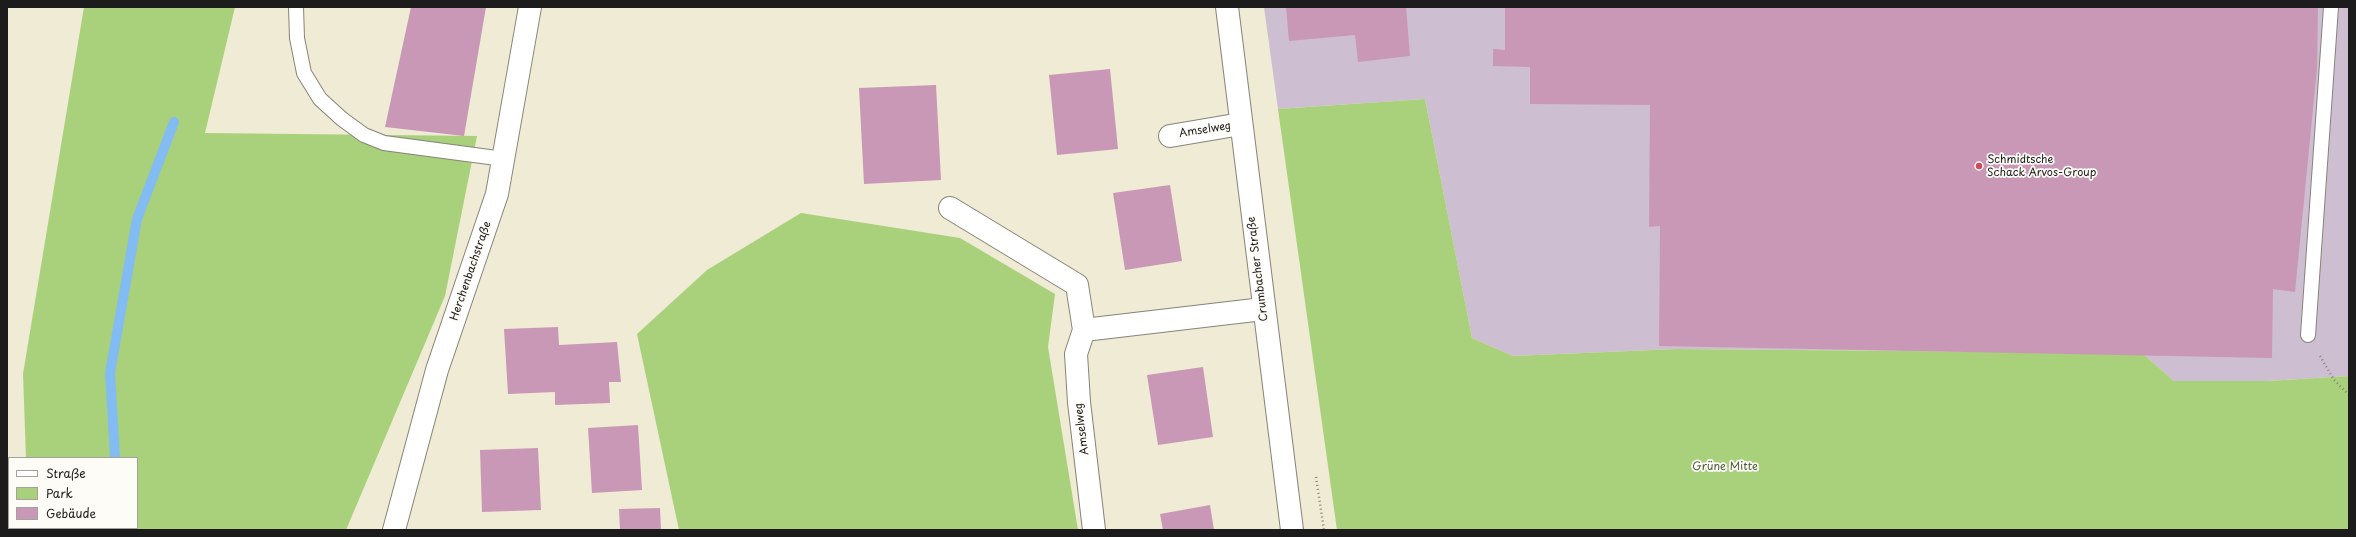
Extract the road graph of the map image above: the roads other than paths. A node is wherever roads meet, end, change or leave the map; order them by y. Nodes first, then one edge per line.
1 (296, 7) edge
2 (530, 7) edge
3 (1227, 7) edge
4 (2331, 7) edge
5 (1241, 124) junction
6 (1170, 136) dead end
7 (504, 159) junction
8 (950, 208) dead end
9 (1263, 309) junction
10 (1084, 330) junction
11 (2308, 335) road end
12 (394, 530) edge
13 (1094, 530) edge
14 (1292, 530) edge

1 - 7 lane
2 - 7 street, Herchenbachstraße
3 - 5 street, Crumbacher Straße
4 - 11 lane
5 - 6 street, Amselweg
5 - 9 street, Crumbacher Straße
7 - 12 street, Herchenbachstraße
8 - 10 street, Amselweg
9 - 10 street
9 - 14 street, Crumbacher Straße
10 - 13 street, Amselweg

